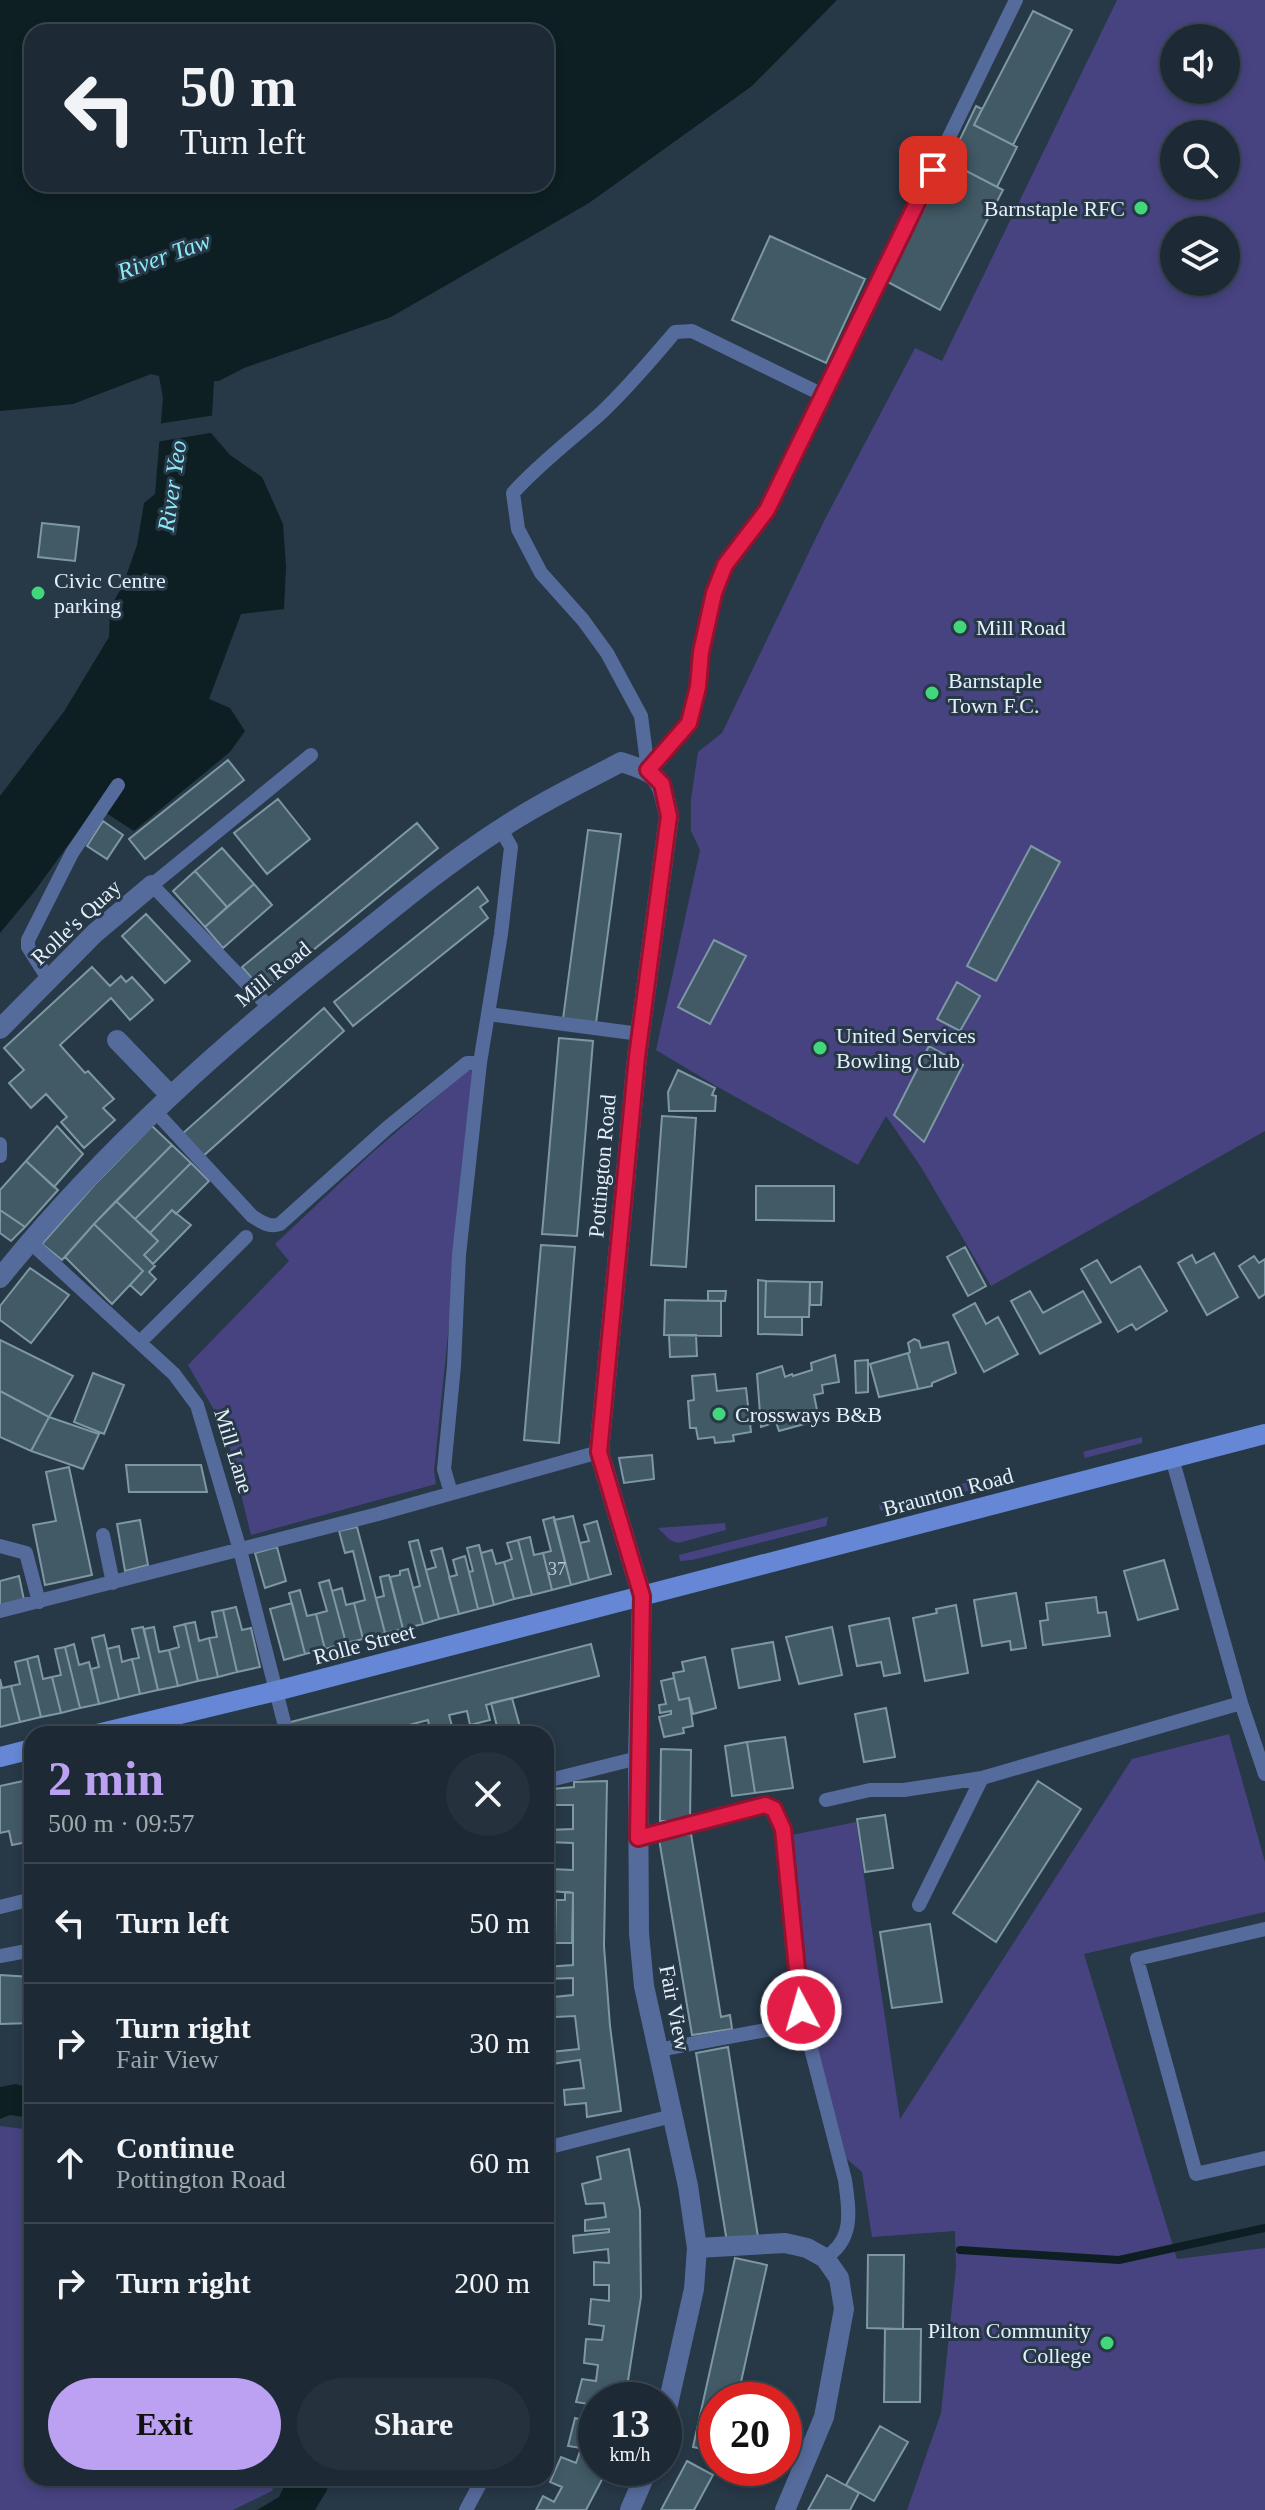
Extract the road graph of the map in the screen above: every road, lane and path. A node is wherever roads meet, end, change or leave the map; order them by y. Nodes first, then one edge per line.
1 (1016, 0) edge
2 (823, 395) junction
3 (311, 755) dead end
4 (648, 770) junction
5 (118, 785) dead end
6 (500, 828) junction
7 (152, 885) junction
8 (49, 980) junction
9 (269, 1007) junction
10 (488, 1014) junction
11 (0, 1029) edge
12 (640, 1034) junction
13 (117, 1040) dead end
14 (480, 1063) junction
15 (170, 1095) junction
16 (154, 1110) junction
17 (0, 1144) edge
18 (0, 1156) edge
19 (246, 1237) dead end
20 (29, 1241) junction
21 (0, 1278) edge
22 (140, 1342) junction
23 (1265, 1434) edge
24 (599, 1452) junction
25 (1172, 1458) junction
26 (451, 1493) junction
27 (103, 1535) dead end
28 (0, 1546) edge
29 (240, 1550) junction
30 (113, 1583) junction
31 (642, 1596) junction
32 (39, 1602) junction
33 (0, 1611) edge
34 (276, 1691) junction
35 (1241, 1703) junction
36 (130, 1726) edge
37 (285, 1726) edge
38 (24, 1751) edge
39 (0, 1757) edge
40 (638, 1758) junction
41 (1265, 1774) edge
42 (982, 1778) junction
43 (554, 1779) edge
44 (826, 1800) dead end
45 (638, 1838) junction
46 (24, 1901) edge
47 (919, 1905) dead end
48 (0, 1907) edge
49 (1265, 1929) edge
50 (24, 1952) edge
51 (0, 1956) edge
52 (804, 2023) junction
53 (658, 2050) junction
54 (672, 2116) junction
55 (554, 2146) edge
56 (1265, 2158) edge
57 (697, 2248) junction
58 (825, 2258) junction
59 (673, 2382) edge
60 (479, 2486) edge
61 (640, 2486) edge
62 (466, 2510) edge
63 (630, 2510) edge
64 (785, 2510) edge

1 - 2 lane
2 - 4 lane
2 - 4 lane
3 - 7 lane
4 - 6 street, Mill Road
4 - 12 street, Pottington Road
5 - 8 lane
6 - 9 street, Mill Road
6 - 10 lane
7 - 8 street, Rolle's Quay
7 - 9 lane
8 - 11 street, Rolle's Quay
9 - 15 street, Mill Road
10 - 12 lane
10 - 14 lane
12 - 24 street, Pottington Road
13 - 15 street
14 - 16 lane
14 - 26 lane
15 - 16 street, Mill Road
16 - 20 street, Mill Road
17 - 18 lane
19 - 22 lane
20 - 21 street, Mill Road
20 - 22 lane, Mill Lane
22 - 29 lane, Mill Lane
23 - 25 main road, Braunton Road
24 - 26 lane
24 - 31 street, Pottington Road
25 - 31 main road, Braunton Road
25 - 35 lane
26 - 29 lane
27 - 30 lane
28 - 32 lane
29 - 30 lane
29 - 34 lane, Mill Lane
30 - 32 lane
31 - 34 main road, Rolle Street
31 - 40 street, Fair View
32 - 33 lane
34 - 36 main road, Rolle Street
34 - 37 lane, Mill Lane
35 - 41 lane
35 - 42 lane
38 - 39 main road
40 - 43 lane
40 - 45 street, Fair View
42 - 44 lane
42 - 47 lane
45 - 52 lane
45 - 53 street, Fair View
46 - 48 lane
49 - 56 lane
50 - 51 lane
52 - 53 lane
52 - 58 lane
53 - 54 street, Fair View
54 - 55 lane
54 - 57 street, Fair View
57 - 58 street
57 - 59 street, Fair View
58 - 64 street
60 - 62 lane
61 - 63 street

